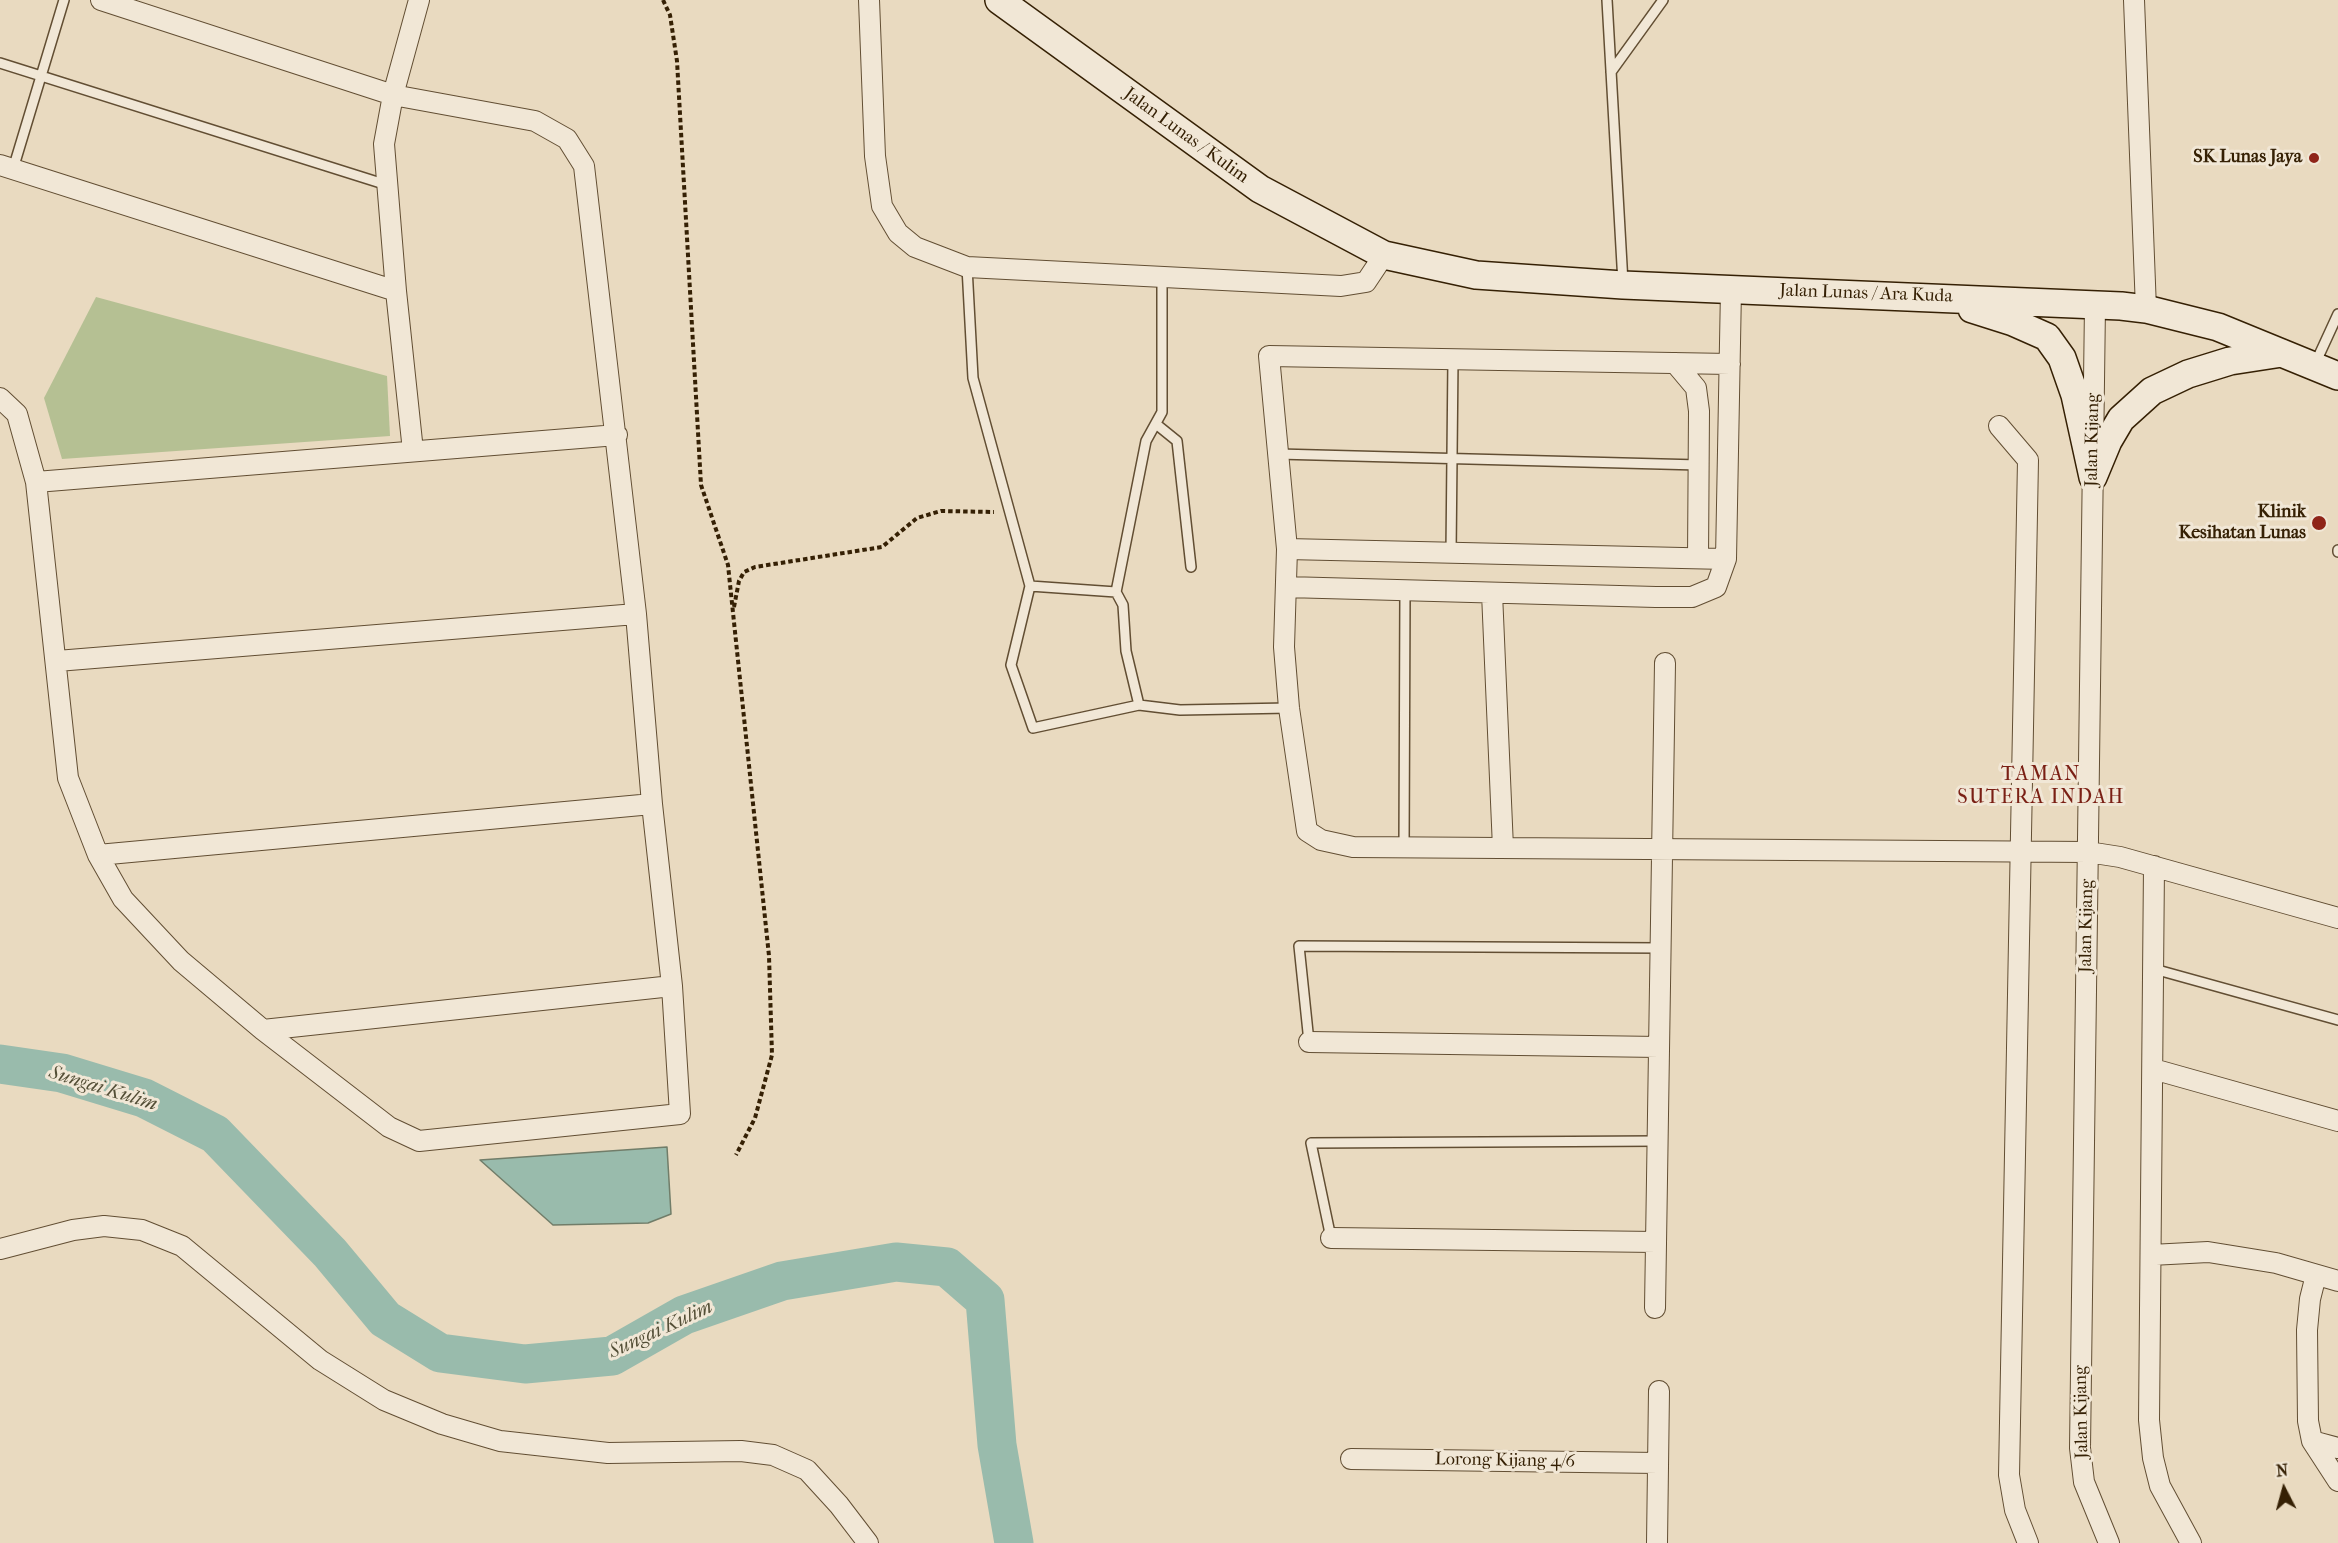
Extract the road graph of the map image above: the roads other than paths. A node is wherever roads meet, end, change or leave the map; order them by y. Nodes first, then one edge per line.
1 (64, 0) edge
2 (101, 0) edge
3 (418, 0) edge
4 (869, 0) edge
5 (999, 0) edge
6 (1607, 0) edge
7 (1663, 0) edge
8 (2134, 0) edge
9 (0, 63) edge
10 (1611, 72) junction
11 (41, 76) junction
12 (393, 95) junction
13 (6, 167) edge
14 (388, 185) junction
15 (1384, 255) junction
16 (967, 267) junction
17 (1162, 278) junction
18 (1623, 285) junction
19 (1731, 289) junction
20 (396, 291) junction
21 (1936, 297) junction
22 (2095, 305) junction
23 (2146, 309) junction
24 (2338, 314) edge
25 (2284, 353) junction
26 (1453, 359) junction
27 (1675, 363) junction
28 (1730, 364) junction
29 (2326, 371) edge
30 (0, 398) edge
31 (1156, 424) junction
32 (1999, 426) dead end
33 (617, 435) junction
34 (413, 451) junction
35 (1278, 454) junction
36 (1452, 459) junction
37 (1699, 465) junction
38 (2092, 477) junction
39 (36, 482) junction
40 (1287, 549) junction
41 (1451, 553) junction
42 (1698, 558) junction
43 (1726, 559) junction
44 (1191, 567) dead end
45 (1030, 586) junction
46 (1286, 587) junction
47 (1405, 590) junction
48 (1116, 592) junction
49 (1492, 593) junction
50 (636, 614) junction
51 (57, 662) junction
52 (1665, 663) dead end
53 (1139, 705) junction
54 (1289, 708) junction
55 (652, 804) junction
56 (1404, 848) junction
57 (1503, 848) junction
58 (1662, 849) junction
59 (2022, 852) junction
60 (2088, 852) junction
61 (98, 855) junction
62 (2154, 866) junction
63 (2338, 918) edge
64 (1660, 948) junction
65 (2154, 969) junction
66 (672, 986) junction
67 (2338, 1020) edge
68 (263, 1030) junction
69 (1309, 1042) joint
70 (1659, 1047) junction
71 (2152, 1069) junction
72 (2338, 1121) edge
73 (1658, 1141) junction
74 (1331, 1238) joint
75 (1656, 1242) junction
76 (0, 1249) edge
77 (2151, 1255) junction
78 (2316, 1275) junction
79 (2338, 1281) edge
80 (1655, 1308) dead end
81 (1659, 1391) dead end
82 (2312, 1441) junction
83 (2338, 1448) edge
84 (1351, 1459) dead end
85 (1658, 1463) junction
86 (2338, 1481) edge
87 (868, 1543) edge
88 (1657, 1543) edge
89 (2028, 1543) edge
90 (2109, 1543) edge
91 (2190, 1543) edge

1 - 11 lane
2 - 12 street
3 - 12 street
4 - 16 street
5 - 15 main road, Jalan Lunas / Kulim
6 - 10 lane
7 - 10 lane
8 - 23 street
9 - 11 lane
10 - 18 lane
11 - 13 lane
11 - 14 lane
12 - 14 street
12 - 33 street
13 - 20 street
14 - 20 street
15 - 17 street
15 - 18 main road, Jalan Lunas / Ara Kuda
16 - 17 street
16 - 45 lane
17 - 31 lane
18 - 19 main road, Jalan Lunas / Ara Kuda
19 - 21 main road, Jalan Lunas / Ara Kuda
19 - 28 street
20 - 34 street
21 - 22 main road, Jalan Lunas / Ara Kuda
21 - 38 main road
22 - 23 main road, Jalan Lunas / Ara Kuda
22 - 38 street, Jalan Kijang
23 - 25 main road, Jalan Lunas / Ara Kuda
24 - 29 lane
25 - 29 main road, Jalan Lunas / Ara Kuda
25 - 38 main road
26 - 27 street
26 - 35 street
26 - 36 lane
27 - 28 street
27 - 37 street
28 - 43 street
30 - 39 street
31 - 44 lane
31 - 48 lane
32 - 59 street
33 - 34 street
33 - 50 street
34 - 39 street
35 - 36 lane
35 - 40 street
36 - 37 lane
36 - 41 lane
37 - 42 street
38 - 60 street, Jalan Kijang
39 - 51 street
40 - 41 street
40 - 46 street
41 - 42 street
42 - 43 street
43 - 49 street
45 - 48 lane
45 - 53 lane
46 - 47 street
46 - 54 street
47 - 49 street
47 - 56 lane
48 - 53 lane
49 - 57 street
50 - 51 street
50 - 55 street
51 - 61 street
52 - 58 street
53 - 54 lane
54 - 56 street
55 - 61 street
55 - 66 street
56 - 57 street
57 - 58 street
58 - 59 street
58 - 64 street
59 - 60 street
59 - 89 street
60 - 62 street
60 - 90 street, Jalan Kijang
61 - 68 street
62 - 63 street
62 - 65 street
64 - 69 lane
64 - 70 street
65 - 67 lane
65 - 71 street
66 - 68 street
66 - 68 street
69 - 70 street
70 - 73 street
71 - 72 street
71 - 77 street
73 - 74 lane
73 - 75 street
74 - 75 street
75 - 80 street
76 - 87 street
77 - 78 street
77 - 91 street
78 - 79 street
78 - 82 street
81 - 85 street
82 - 83 street
82 - 86 street
84 - 85 street, Lorong Kijang 4/6
85 - 88 street

